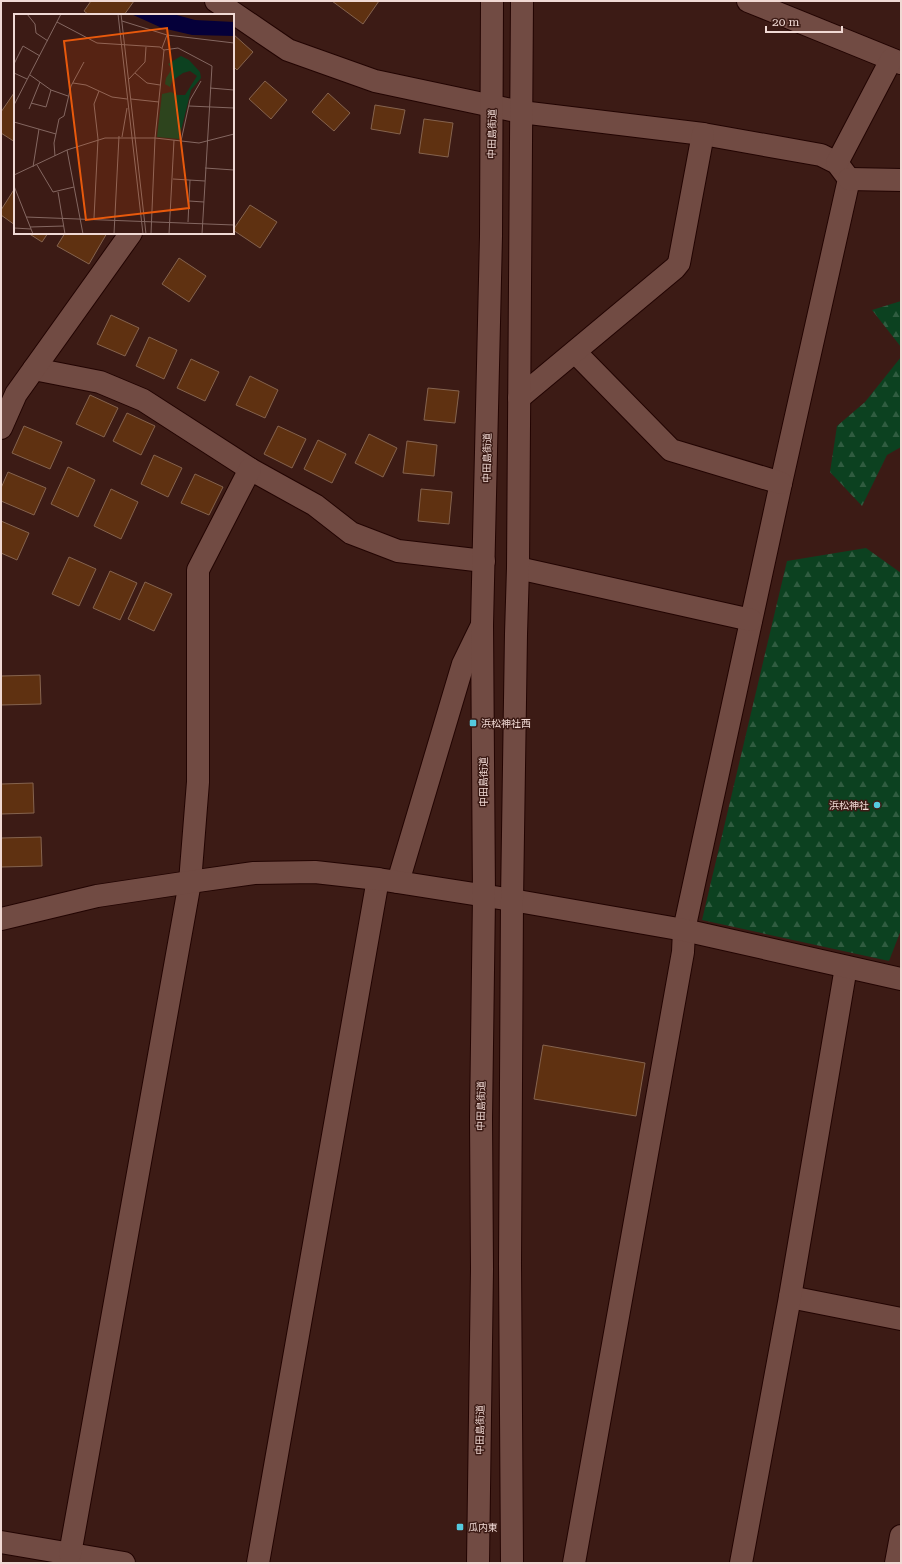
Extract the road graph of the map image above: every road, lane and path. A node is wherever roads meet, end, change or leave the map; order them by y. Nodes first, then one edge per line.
1 (216, 1) edge
2 (492, 1) edge
3 (522, 1) edge
4 (748, 1) edge
5 (896, 61) edge
6 (492, 106) junction
7 (521, 112) junction
8 (703, 134) junction
9 (843, 171) junction
10 (901, 180) edge
11 (130, 234) edge
12 (575, 352) junction
13 (34, 369) junction
14 (519, 398) junction
15 (1, 428) edge
16 (250, 469) junction
17 (781, 482) junction
18 (484, 561) junction
19 (518, 568) junction
20 (751, 620) junction
21 (482, 625) junction
22 (388, 880) junction
23 (190, 882) junction
24 (484, 896) junction
25 (512, 900) junction
26 (1, 919) edge
27 (684, 930) junction
28 (846, 967) junction
29 (901, 978) edge
30 (790, 1297) junction
31 (901, 1319) edge
32 (901, 1536) edge
33 (1, 1542) edge
34 (70, 1554) junction
35 (124, 1563) edge
36 (258, 1563) edge
37 (478, 1563) edge
38 (512, 1563) edge
39 (574, 1563) edge
40 (741, 1563) edge
41 (896, 1563) edge

1 - 6 street
2 - 6 street, 中田島街道
3 - 7 street
4 - 5 street
5 - 9 street
6 - 7 street
6 - 18 street, 中田島街道
7 - 8 street
7 - 14 street
8 - 9 street
8 - 12 street
9 - 10 street
9 - 17 street
11 - 13 street
12 - 14 street
12 - 17 street
13 - 15 street
13 - 16 street
14 - 19 street
16 - 18 street
16 - 23 street
17 - 20 street
18 - 21 street, 中田島街道
19 - 20 street
19 - 25 street
20 - 27 street
21 - 22 street
21 - 24 street, 中田島街道
22 - 23 street
22 - 24 street
22 - 36 street
23 - 26 street
23 - 34 street
24 - 25 street
24 - 37 street, 中田島街道
25 - 27 street
25 - 38 street
27 - 28 street
27 - 39 street
28 - 29 street
28 - 30 street
30 - 31 street
30 - 40 street
32 - 41 street
33 - 34 street
34 - 35 street

